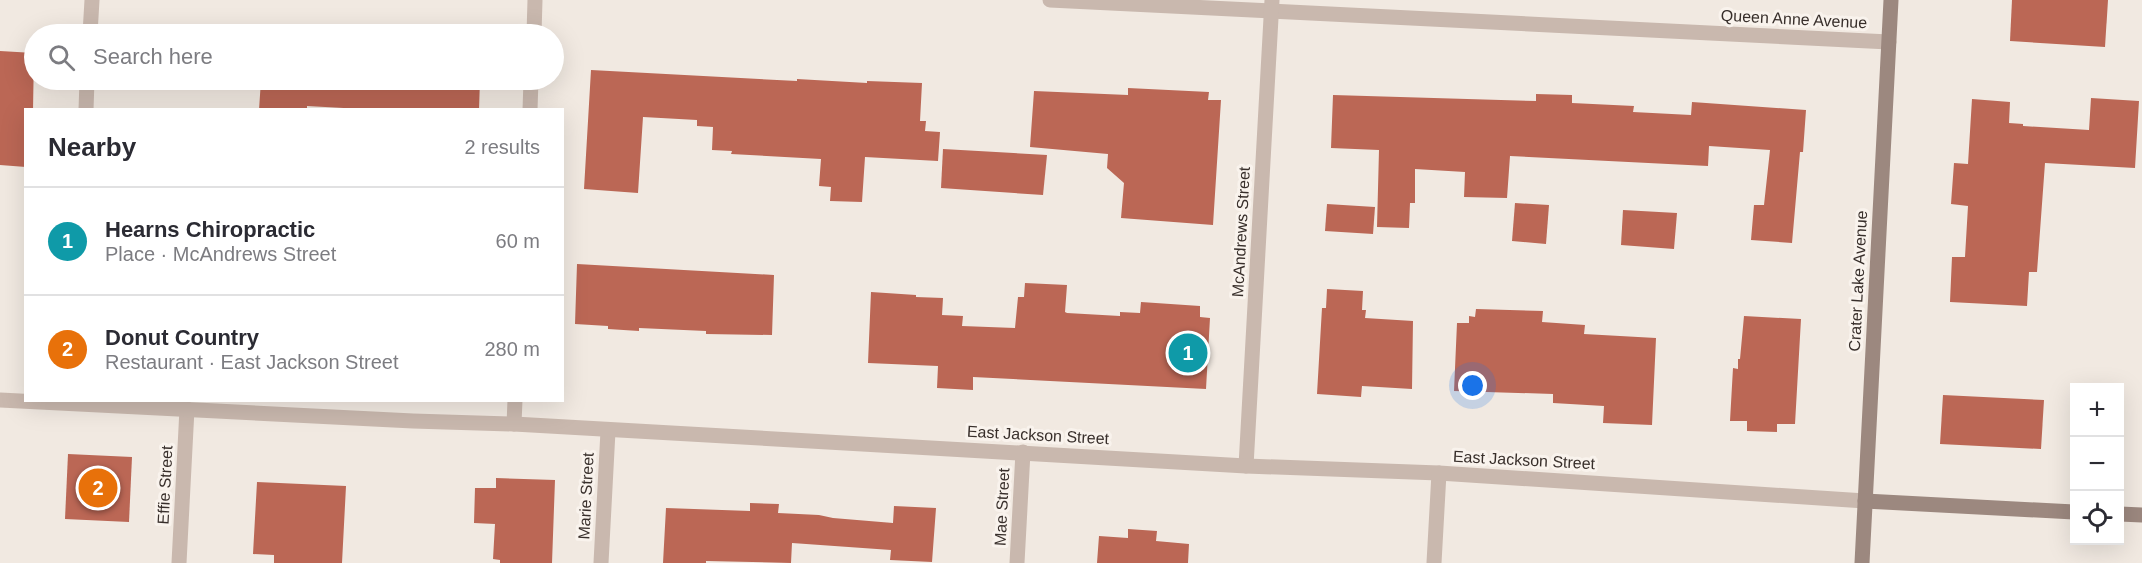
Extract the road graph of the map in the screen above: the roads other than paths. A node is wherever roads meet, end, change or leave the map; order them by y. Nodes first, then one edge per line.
1 (92, 0) edge
2 (535, 0) edge
3 (1050, 0) edge
4 (1891, 0) edge
5 (1272, 5) edge
6 (91, 24) edge
7 (534, 24) edge
8 (1889, 42) junction
9 (87, 90) edge
10 (531, 90) edge
11 (86, 108) edge
12 (530, 108) edge
13 (0, 400) edge
14 (24, 401) edge
15 (68, 402) edge
16 (515, 402) edge
17 (187, 409) junction
18 (514, 424) junction
19 (608, 431) junction
20 (1023, 452) junction
21 (1246, 466) junction
22 (1439, 473) junction
23 (1865, 501) junction
24 (2070, 512) edge
25 (2124, 514) edge
26 (2142, 515) edge
27 (179, 563) edge
28 (601, 563) edge
29 (1017, 563) edge
30 (1434, 563) edge
31 (1862, 563) edge

1 - 6 street
2 - 7 street
3 - 5 street, Queen Anne Avenue
4 - 8 main road, Crater Lake Avenue
5 - 8 street, Queen Anne Avenue
5 - 21 street, McAndrews Street
8 - 23 main road, Crater Lake Avenue
9 - 11 street
10 - 12 street
13 - 14 street, East Jackson Street
15 - 17 street, East Jackson Street
16 - 18 street
17 - 18 street, East Jackson Street
17 - 27 street, Effie Street
18 - 19 street, East Jackson Street
19 - 20 street, East Jackson Street
19 - 28 street, Marie Street
20 - 21 street, East Jackson Street
20 - 29 street, Mae Street
21 - 22 street, East Jackson Street
22 - 23 street, East Jackson Street
22 - 30 street
23 - 24 main road, East Jackson Street
23 - 31 main road, Crater Lake Avenue
25 - 26 main road

